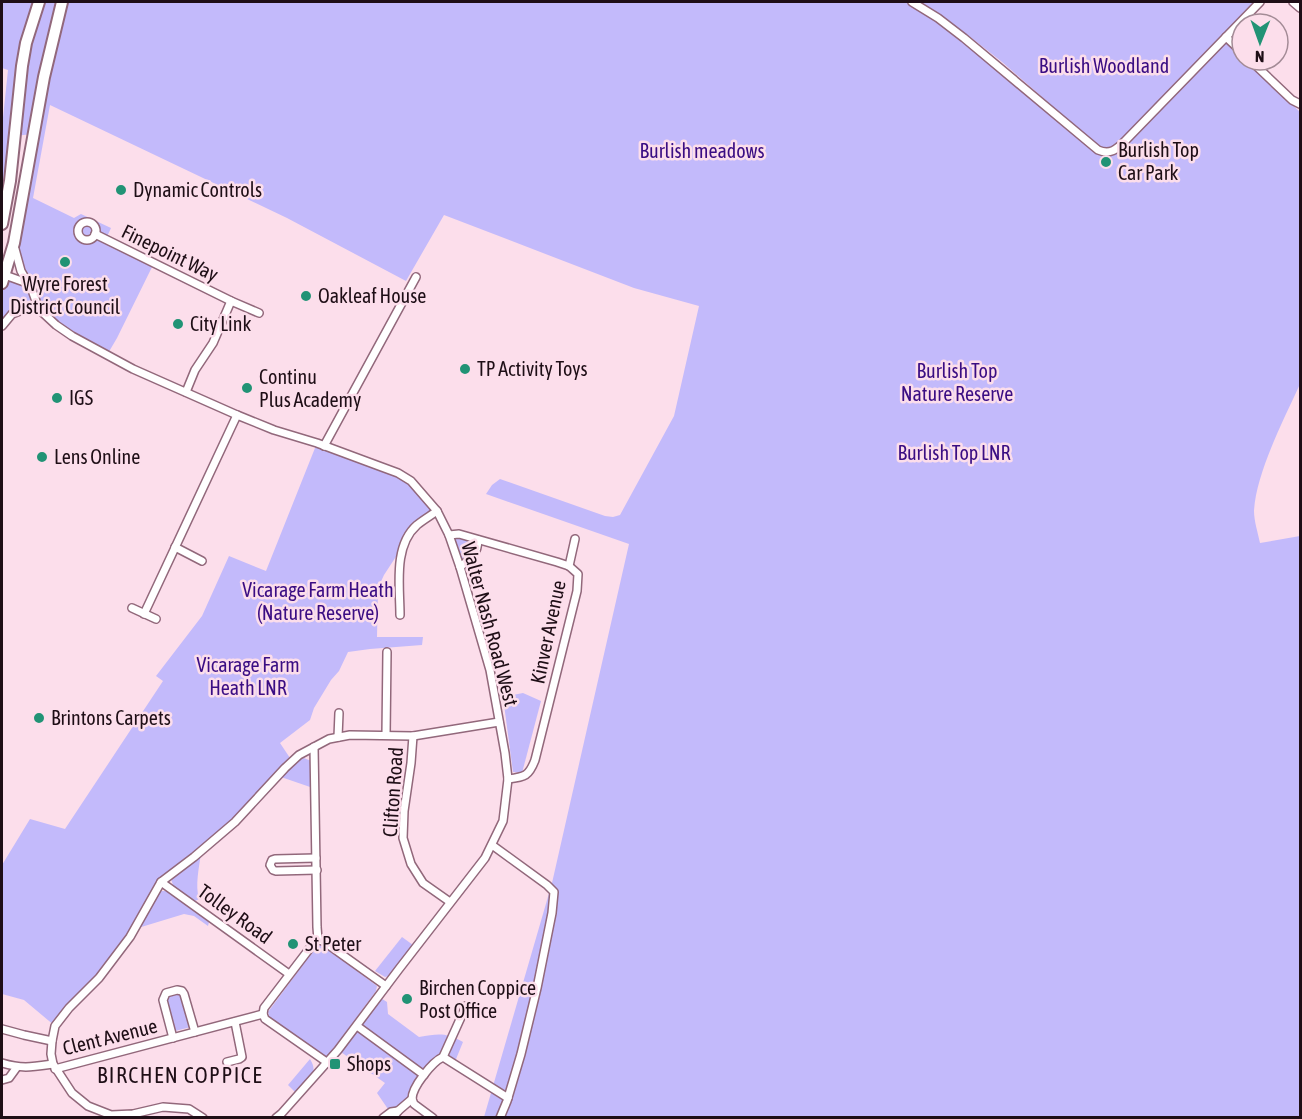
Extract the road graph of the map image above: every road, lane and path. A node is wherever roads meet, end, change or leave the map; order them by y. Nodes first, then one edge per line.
1 (39, 2) edge
2 (62, 2) edge
3 (912, 2) edge
4 (1260, 2) edge
5 (1293, 2) edge
6 (1300, 8) edge
7 (1226, 37) junction
8 (1230, 41) edge
9 (1263, 72) edge
10 (1300, 104) edge
11 (2, 224) edge
12 (95, 234) dead end
13 (14, 243) junction
14 (2, 277) edge
15 (416, 277) dead end
16 (29, 284) junction
17 (231, 301) junction
18 (37, 304) junction
19 (259, 313) dead end
20 (2, 326) edge
21 (186, 392) junction
22 (237, 415) junction
23 (324, 446) junction
24 (436, 511) junction
25 (449, 535) junction
26 (575, 539) dead end
27 (478, 540) junction
28 (175, 547) junction
29 (202, 561) dead end
30 (569, 566) junction
31 (460, 567) junction
32 (132, 608) dead end
33 (144, 614) junction
34 (400, 615) dead end
35 (156, 619) dead end
36 (387, 652) dead end
37 (339, 713) dead end
38 (499, 722) junction
39 (386, 735) junction
40 (413, 736) junction
41 (338, 737) junction
42 (314, 747) junction
43 (508, 779) junction
44 (492, 844) junction
45 (316, 858) junction
46 (316, 870) junction
47 (161, 882) junction
48 (450, 902) junction
49 (318, 940) junction
50 (289, 974) junction
51 (386, 986) junction
52 (466, 1006) dead end
53 (263, 1014) junction
54 (235, 1022) junction
55 (357, 1026) junction
56 (2, 1029) edge
57 (195, 1032) junction
58 (173, 1038) junction
59 (52, 1041) junction
60 (443, 1057) junction
61 (227, 1062) dead end
62 (2, 1063) edge
63 (328, 1063) junction
64 (54, 1066) junction
65 (17, 1067) junction
66 (423, 1075) junction
67 (2, 1080) edge
68 (508, 1098) junction
69 (412, 1099) junction
70 (398, 1111) junction
71 (203, 1118) edge
72 (276, 1118) edge
73 (383, 1118) edge
74 (393, 1118) edge
75 (433, 1118) edge
76 (500, 1118) edge

1 - 11 main road
2 - 13 main road
3 - 7 street
4 - 7 street
5 - 6 street
7 - 8 street
9 - 10 street
12 - 17 street, Finepoint Way
13 - 14 main road
13 - 16 street, Walter Nash Road West
14 - 16 street
15 - 23 street
16 - 18 street, Walter Nash Road West
17 - 19 street, Finepoint Way
17 - 21 street, Finepoint Way
18 - 20 street
18 - 21 street, Walter Nash Road West
21 - 22 street, Walter Nash Road West
22 - 23 street, Walter Nash Road West
22 - 28 street
23 - 24 street, Walter Nash Road West
24 - 25 street, Walter Nash Road West
24 - 34 street
25 - 27 street, Kinver Avenue
25 - 31 street, Walter Nash Road West
26 - 30 street
27 - 30 street, Kinver Avenue
27 - 31 street
28 - 29 street
28 - 33 street
30 - 43 street, Kinver Avenue
31 - 38 street, Walter Nash Road West
32 - 33 street
33 - 35 street
36 - 39 street
37 - 41 street
38 - 40 street
38 - 43 street, Walter Nash Road West
39 - 40 street
39 - 41 street
40 - 48 street, Clifton Road
41 - 42 street
42 - 45 street
42 - 47 street
43 - 44 street, Walter Nash Road West
44 - 48 street, Walter Nash Road West
44 - 68 street
45 - 46 street
45 - 46 street
46 - 49 street
47 - 50 street, Tolley Road
47 - 59 street
48 - 51 street, Walter Nash Road West
49 - 50 street
49 - 51 street
50 - 53 street
51 - 55 street, Walter Nash Road West
52 - 60 street
53 - 54 street, Clent Avenue
53 - 63 street
54 - 57 street, Clent Avenue
54 - 61 street
55 - 63 street, Walter Nash Road West
55 - 66 street
56 - 59 street
57 - 58 street, Clent Avenue
57 - 58 street, Clent Avenue
58 - 64 street, Clent Avenue
59 - 64 street
60 - 66 street
60 - 68 street
62 - 65 street, Clent Avenue
63 - 72 street, Walter Nash Road West
64 - 65 street, Clent Avenue
64 - 71 street
65 - 67 street
66 - 69 street
68 - 76 street
69 - 70 street
69 - 75 street
70 - 73 street
70 - 74 street

